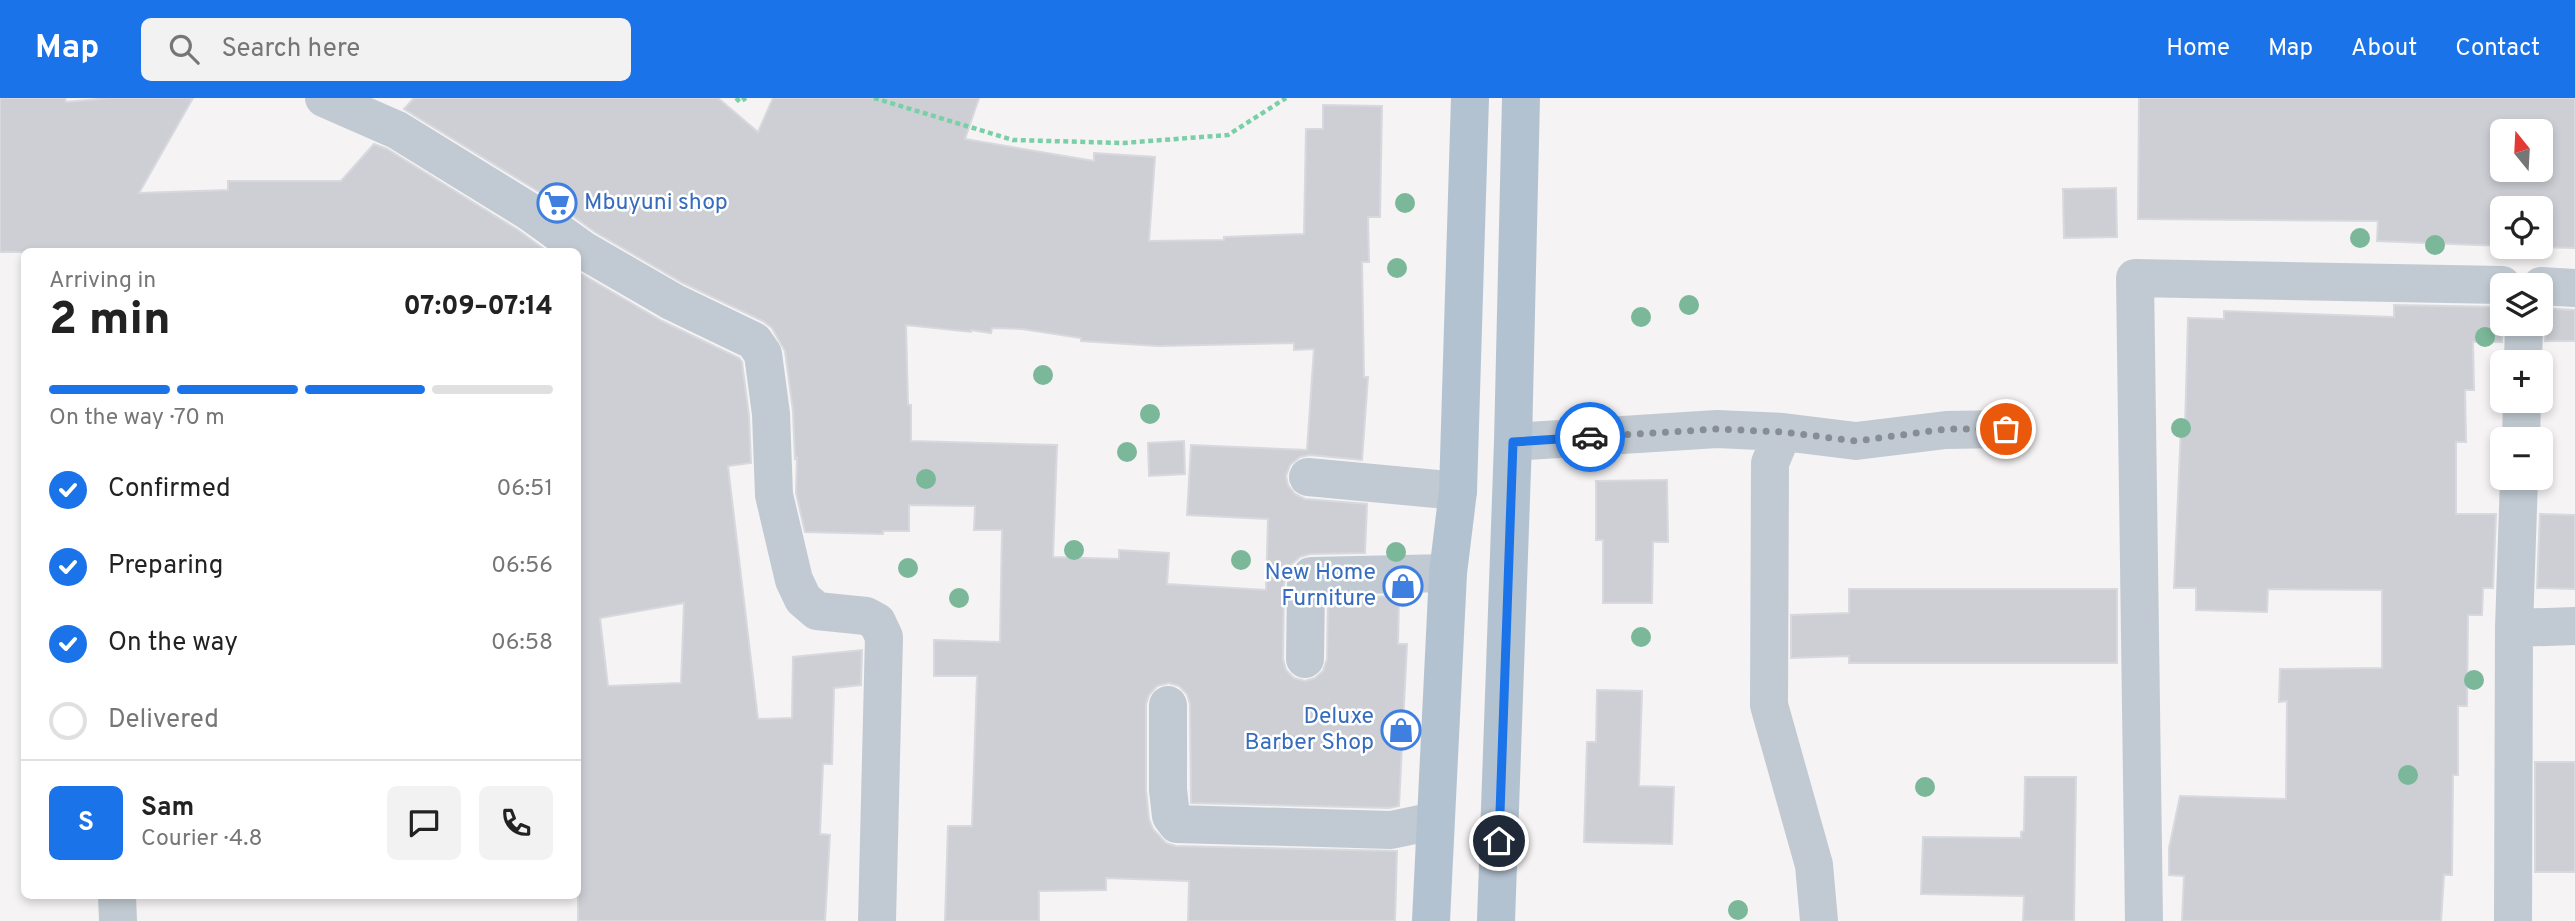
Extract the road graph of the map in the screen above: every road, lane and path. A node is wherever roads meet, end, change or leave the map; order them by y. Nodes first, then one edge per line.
1 (324, 98) edge
2 (736, 98) edge
3 (746, 98) edge
4 (874, 98) edge
5 (1286, 98) edge
6 (1470, 98) edge
7 (1521, 98) edge
8 (580, 248) edge
9 (581, 249) edge
10 (2490, 285) edge
11 (2553, 287) edge
12 (2575, 288) edge
13 (2006, 429) dead end
14 (1783, 432) junction
15 (1513, 442) junction
16 (1308, 477) dead end
17 (2519, 490) edge
18 (1458, 491) junction
19 (1448, 573) junction
20 (2575, 626) edge
21 (2514, 628) junction
22 (1305, 659) dead end
23 (1168, 705) dead end
24 (1434, 821) junction
25 (117, 899) edge
26 (118, 921) edge
27 (877, 921) edge
28 (1431, 921) edge
29 (1496, 921) edge
30 (1819, 921) edge
31 (2144, 921) edge
32 (2513, 921) edge

1 - 8 street
2 - 3 path
4 - 5 path
6 - 18 main road
7 - 15 main road
9 - 27 street
10 - 31 street
11 - 12 street
13 - 14 street
14 - 15 street
14 - 30 street
15 - 29 main road
16 - 18 street
17 - 21 street
18 - 19 main road
19 - 22 street
19 - 24 main road
20 - 21 street
21 - 32 street
23 - 24 street
24 - 28 main road
25 - 26 street

